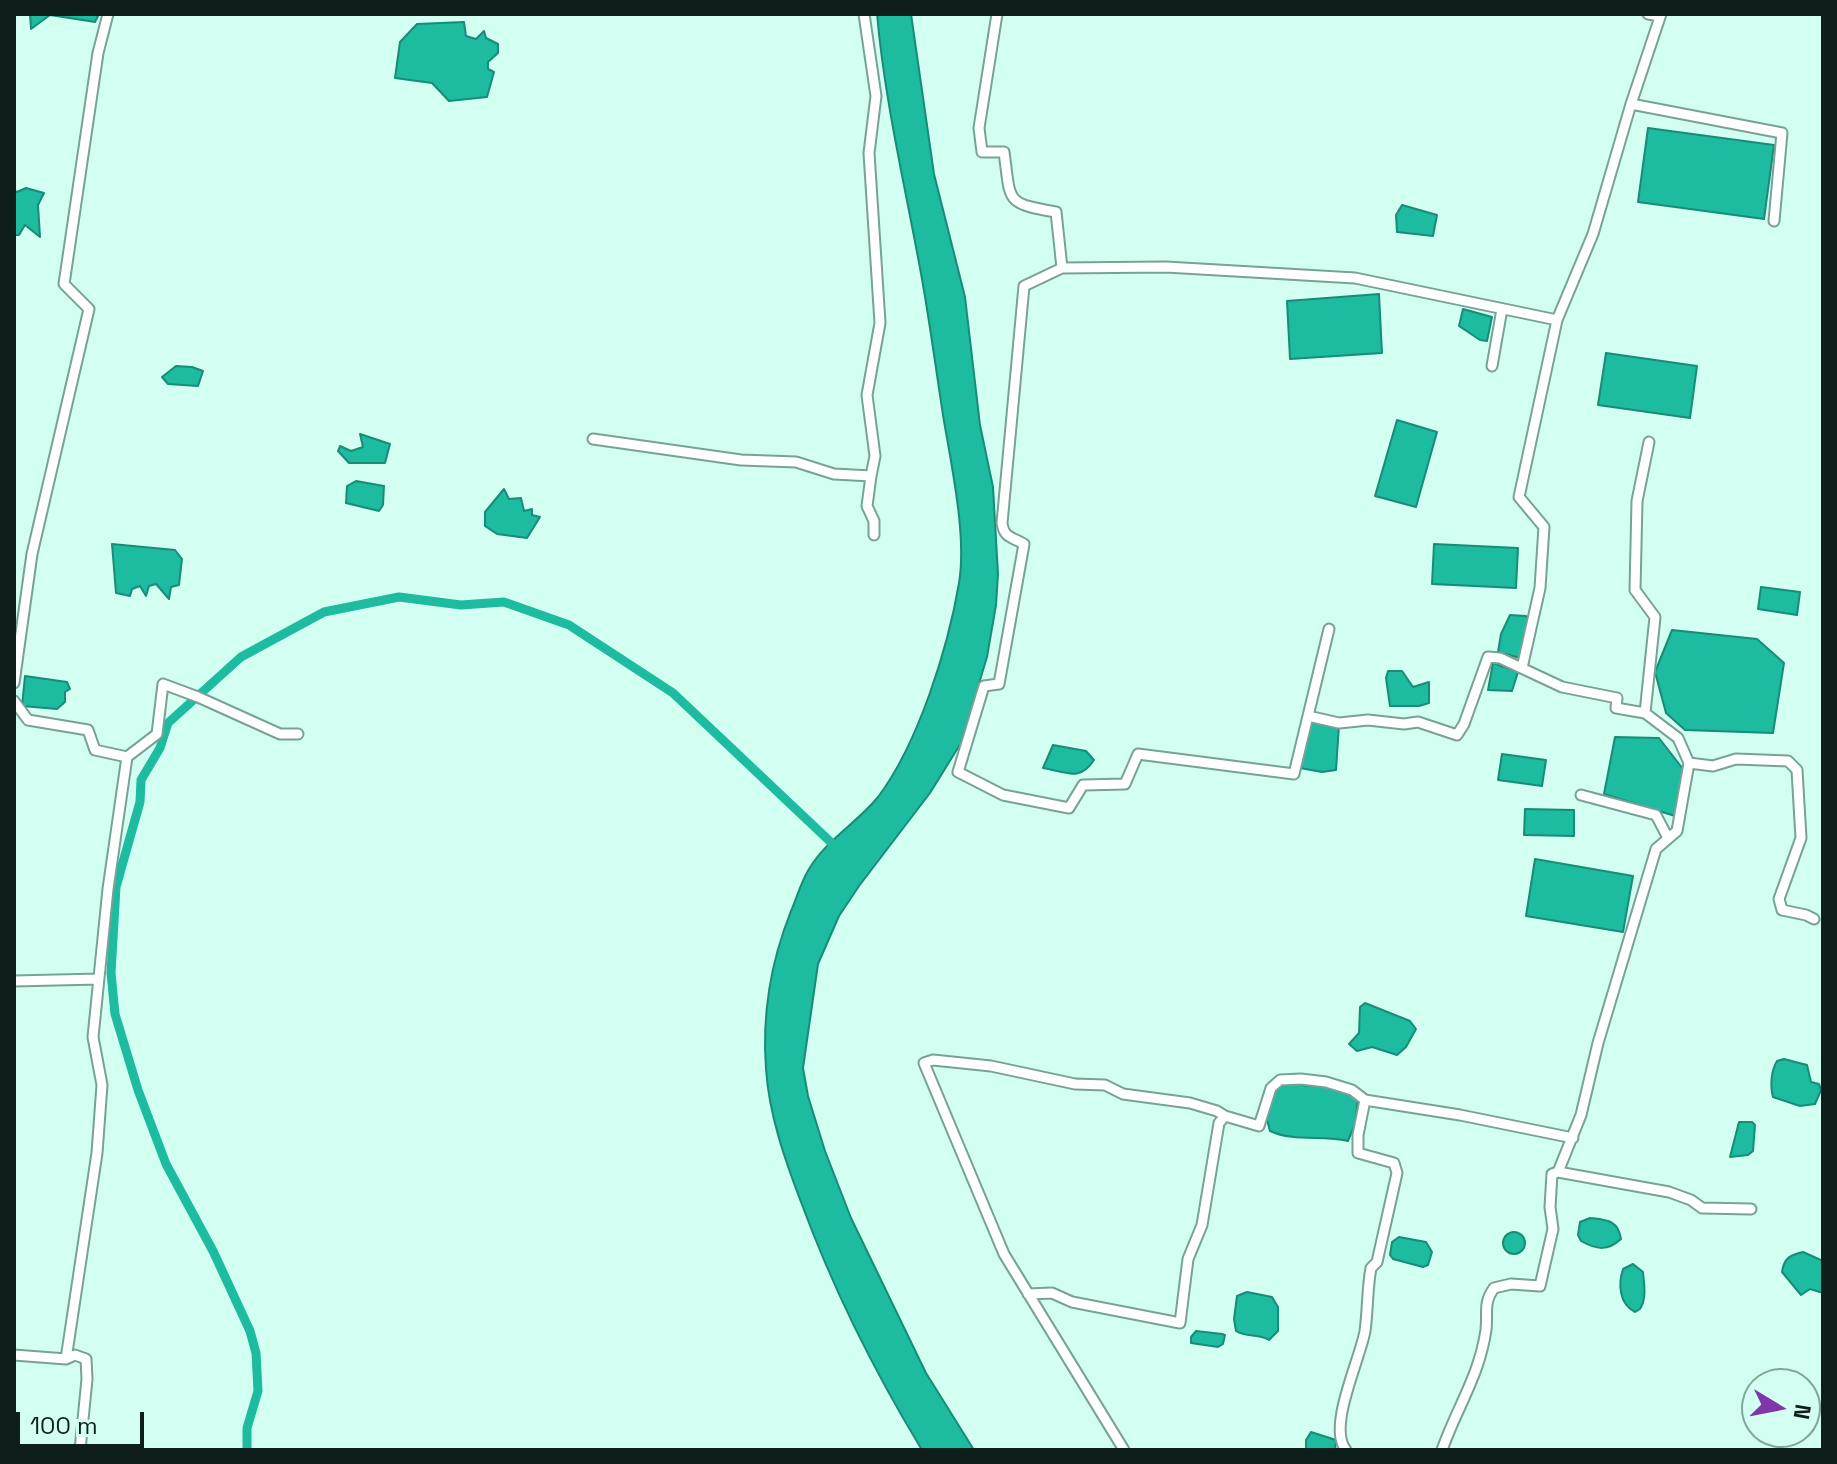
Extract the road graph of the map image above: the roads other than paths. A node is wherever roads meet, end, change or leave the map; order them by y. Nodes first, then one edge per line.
1 (108, 14) edge
2 (864, 14) edge
3 (997, 14) edge
4 (1648, 14) edge
5 (1661, 15) edge
6 (1631, 104) junction
7 (1774, 221) dead end
8 (1062, 268) junction
9 (1502, 309) junction
10 (1557, 320) junction
11 (1492, 366) dead end
12 (593, 439) dead end
13 (1649, 442) dead end
14 (871, 476) junction
15 (874, 535) dead end
16 (1329, 629) dead end
17 (1522, 668) junction
18 (14, 683) edge
19 (14, 701) edge
20 (1645, 713) junction
21 (1308, 716) junction
22 (298, 734) dead end
23 (127, 757) junction
24 (1689, 763) junction
25 (1581, 795) dead end
26 (1668, 838) junction
27 (1814, 919) dead end
28 (99, 979) junction
29 (14, 981) edge
30 (1365, 1100) junction
31 (1225, 1116) junction
32 (1573, 1138) junction
33 (1558, 1172) junction
34 (1751, 1209) dead end
35 (1028, 1294) junction
36 (14, 1355) edge
37 (66, 1359) junction
38 (80, 1450) edge
39 (1124, 1450) edge
40 (1346, 1450) edge
41 (1442, 1450) edge

1 - 18 street
2 - 14 street
3 - 8 street
4 - 5 street
5 - 6 street
6 - 7 street
6 - 10 street
8 - 9 street
8 - 21 street
9 - 10 street
9 - 11 street
10 - 17 street
12 - 14 street
13 - 20 street
14 - 15 street
16 - 21 street
17 - 20 street
17 - 21 street
19 - 23 street
20 - 24 street
22 - 23 street
23 - 28 street
24 - 26 street
24 - 27 street
25 - 26 street
26 - 32 street
28 - 29 street
28 - 37 street
30 - 31 street
30 - 32 street
30 - 40 street
31 - 35 street
31 - 35 street
32 - 33 street
33 - 34 street
33 - 41 street
35 - 39 street
36 - 37 street
37 - 38 street

